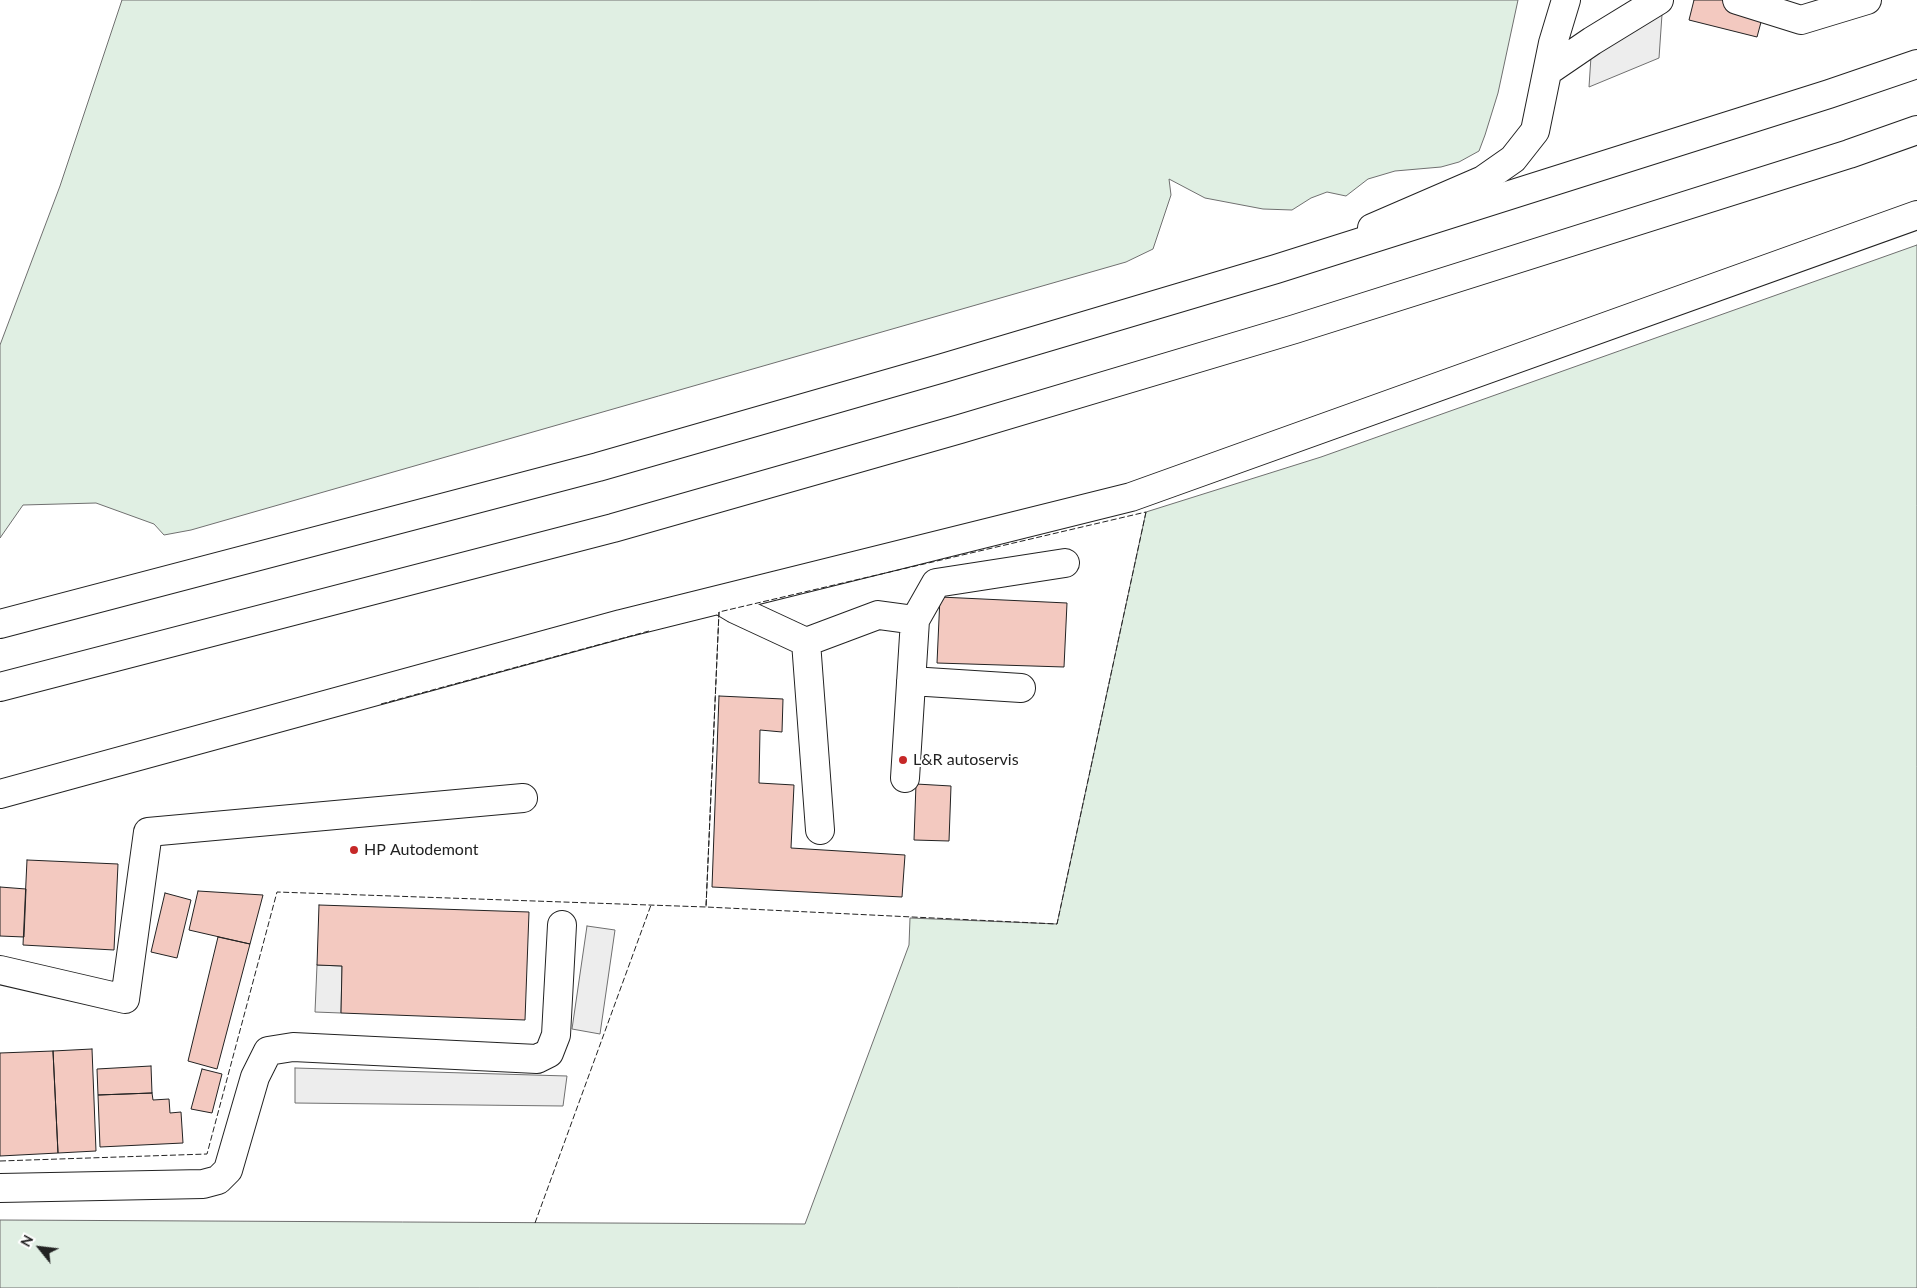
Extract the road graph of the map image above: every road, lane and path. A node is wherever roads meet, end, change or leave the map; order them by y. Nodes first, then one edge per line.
1 (1566, 0) edge
2 (1659, 0) edge
3 (1737, 0) edge
4 (1867, 0) edge
5 (1917, 64) edge
6 (1548, 71) junction
7 (1917, 130) edge
8 (1917, 215) edge
9 (1276, 269) junction
10 (1065, 563) dead end
11 (720, 600) junction
12 (915, 620) junction
13 (0, 624) edge
14 (806, 642) junction
15 (911, 681) junction
16 (0, 687) edge
17 (1021, 688) dead end
18 (905, 778) dead end
19 (0, 794) edge
20 (523, 798) dead end
21 (820, 830) dead end
22 (562, 925) dead end
23 (0, 970) edge
24 (0, 1188) edge

1 - 6 main road
2 - 6 main road
3 - 4 main road
5 - 9 main road
6 - 9 main road
7 - 16 main road
8 - 11 main road
9 - 13 main road
10 - 12 main road
11 - 14 main road
11 - 19 main road
12 - 14 main road
12 - 15 main road
14 - 21 main road
15 - 17 main road
15 - 18 main road
20 - 23 main road
22 - 24 main road

